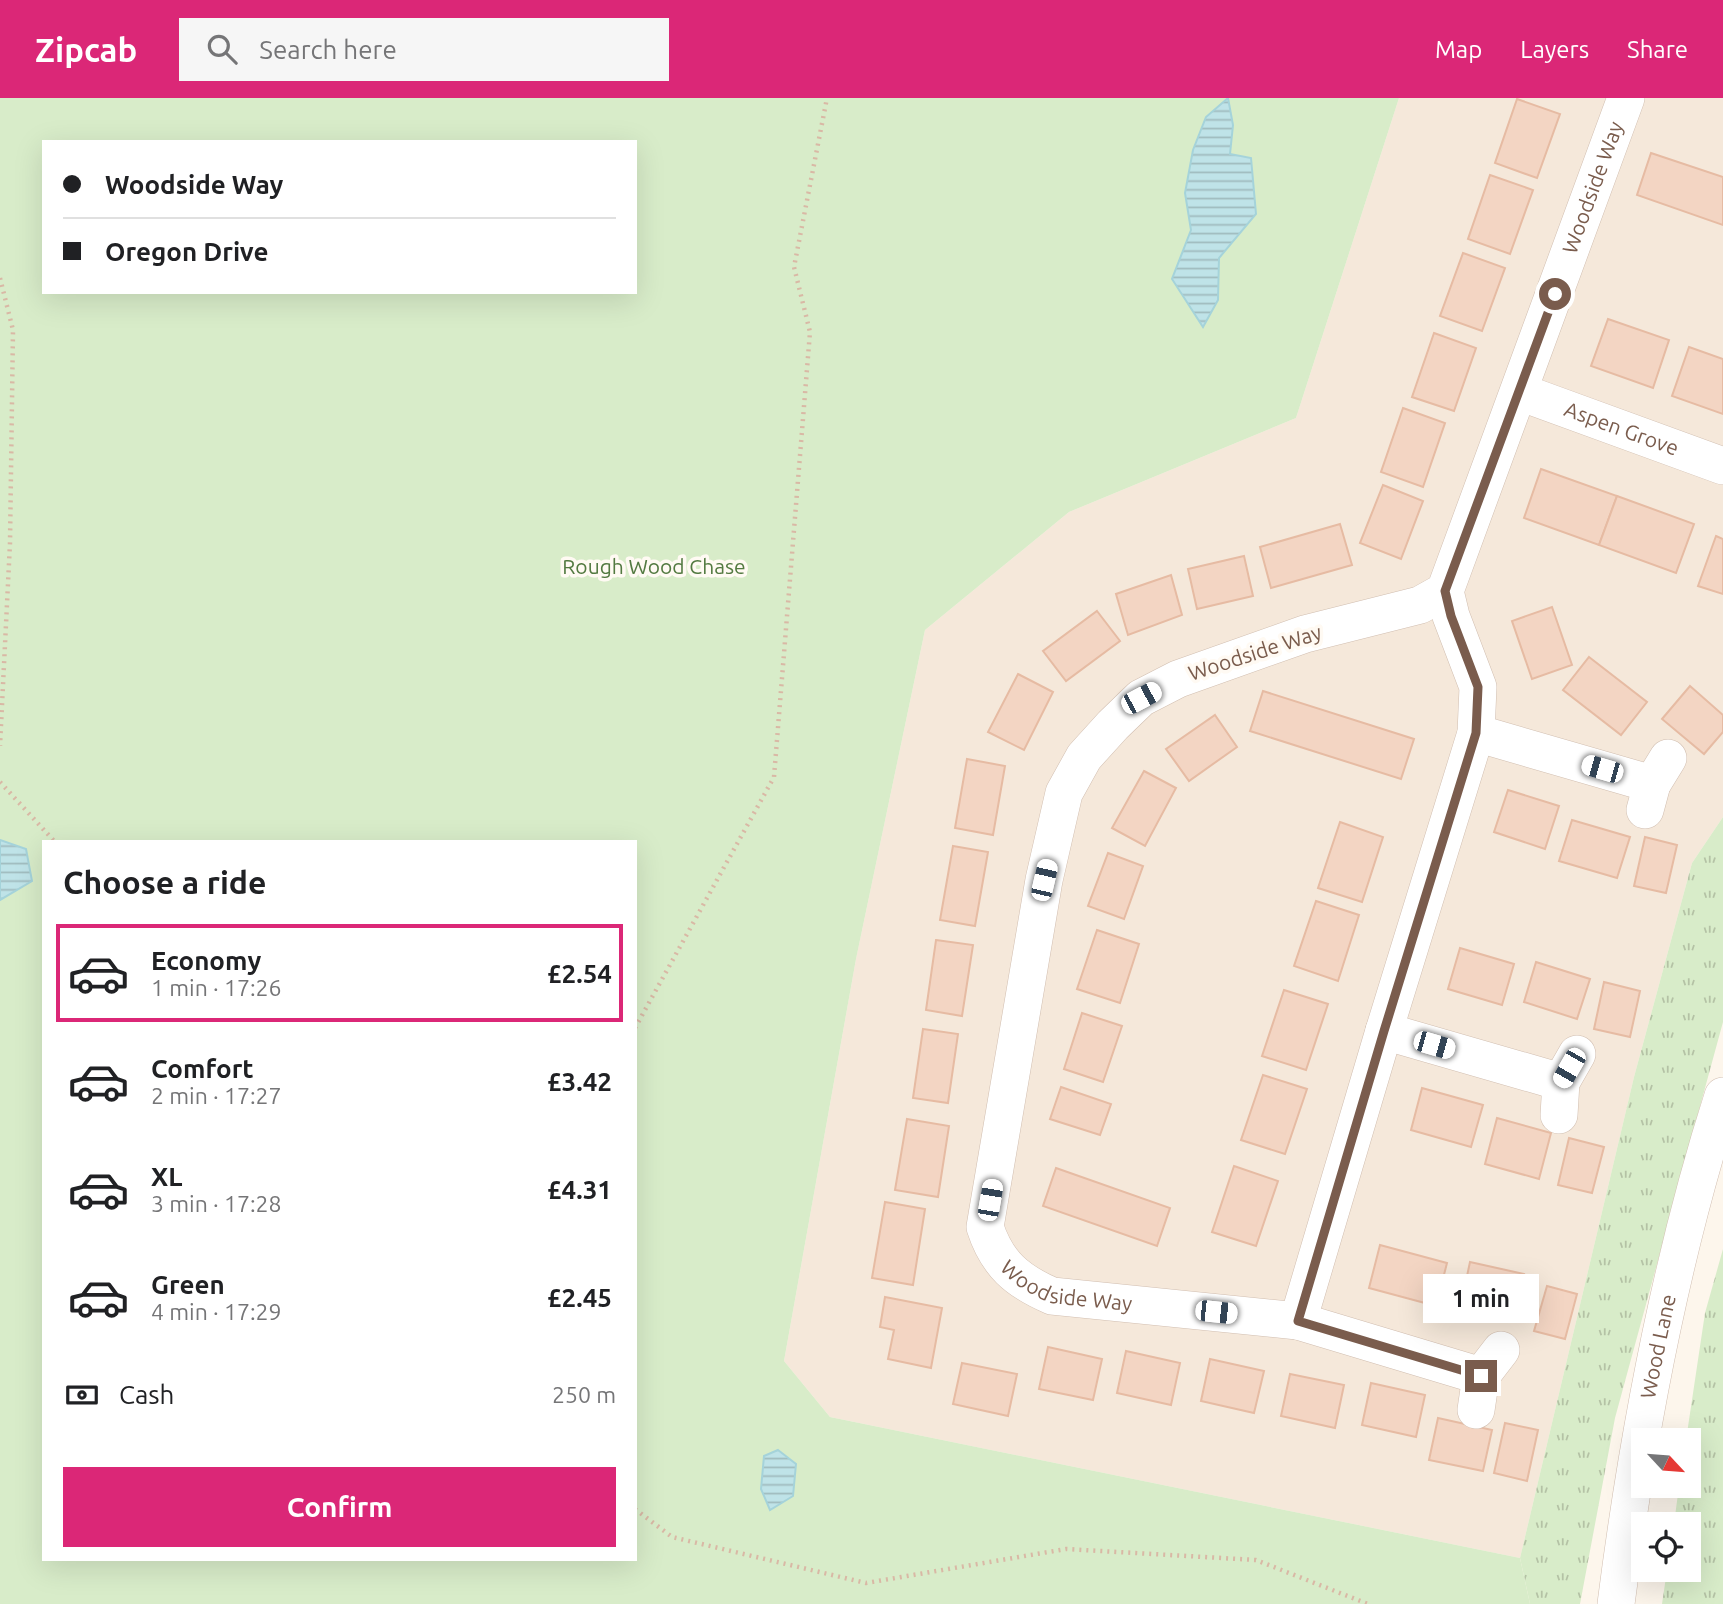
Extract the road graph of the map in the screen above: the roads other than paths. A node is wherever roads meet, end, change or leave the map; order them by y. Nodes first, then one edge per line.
1 (1626, 98) edge
2 (1520, 392) junction
3 (1723, 466) edge
4 (1445, 591) junction
5 (1476, 733) junction
6 (1655, 784) dead end
7 (1384, 1031) junction
8 (1566, 1083) dead end
9 (1723, 1096) edge
10 (1298, 1321) junction
11 (1486, 1379) dead end
12 (1616, 1604) edge

1 - 2 street, Woodside Way
2 - 3 street, Aspen Grove
2 - 4 street, Woodside Way
4 - 5 street
4 - 10 street, Woodside Way
5 - 6 street
5 - 7 street
7 - 8 street
7 - 10 street
9 - 12 street, Wood Lane
10 - 11 street, Woodside Way

